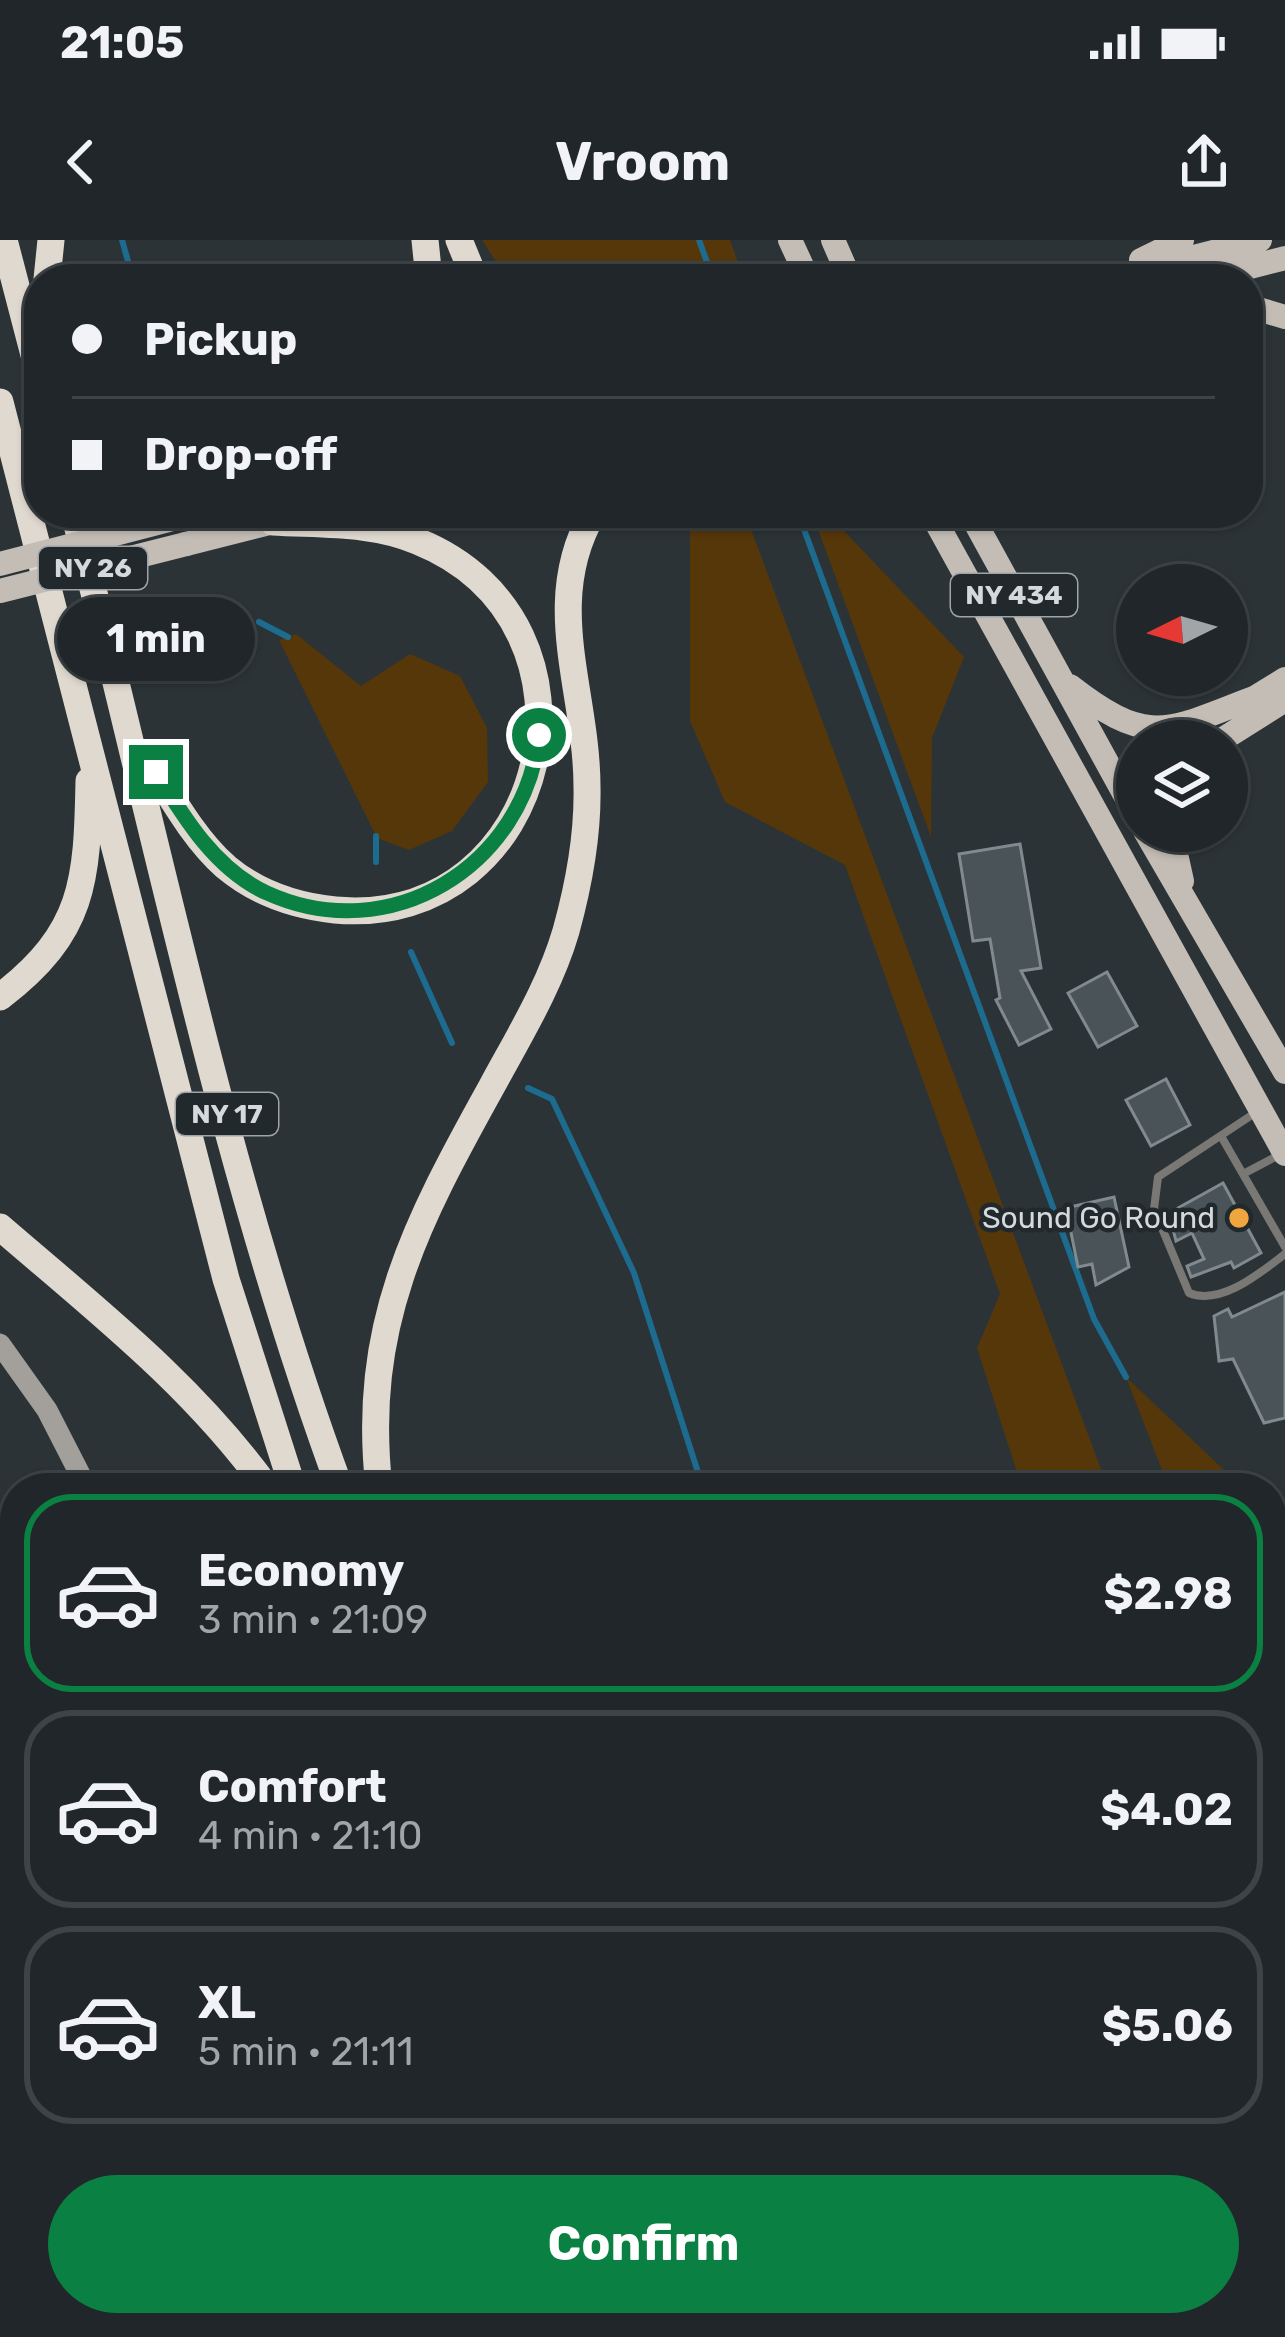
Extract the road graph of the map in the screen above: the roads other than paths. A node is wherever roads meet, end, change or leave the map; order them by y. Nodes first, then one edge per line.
1 (4, 240) edge
2 (1182, 240) edge
3 (1259, 240) edge
4 (1134, 264) edge
5 (1164, 264) edge
6 (24, 317) edge
7 (1, 407) edge
8 (24, 496) edge
9 (32, 528) edge
10 (78, 528) edge
11 (160, 528) edge
12 (171, 528) edge
13 (375, 528) edge
14 (586, 528) edge
15 (939, 528) edge
16 (978, 528) edge
17 (0, 564) edge
18 (0, 591) edge
19 (1058, 676) junction
20 (1285, 679) edge
21 (1259, 695) junction
22 (1285, 700) edge
23 (1217, 720) edge
24 (1248, 723) edge
25 (131, 734) junction
26 (89, 747) junction
27 (1116, 763) edge
28 (1116, 787) edge
29 (1090, 801) junction
30 (1157, 852) edge
31 (1176, 852) edge
32 (1186, 901) junction
33 (0, 997) edge
34 (1285, 1072) edge
35 (1260, 1110) junction
36 (1221, 1136) junction
37 (1284, 1153) edge
38 (1243, 1174) junction
39 (0, 1227) edge
40 (1285, 1250) edge
41 (0, 1343) edge
42 (79, 1473) edge
43 (256, 1473) edge
44 (288, 1473) edge
45 (335, 1473) edge
46 (378, 1473) edge

1 - 6 highway
2 - 4 main road
3 - 5 main road
7 - 8 highway, NY 17
9 - 26 highway, NY 17
10 - 25 highway, NY 17
11 - 17 main road, NY 26, bridge
12 - 18 main road, NY 26, bridge
13 - 25 highway
14 - 46 highway
15 - 29 main road, NY 434
16 - 19 main road, NY 434
19 - 21 main road
19 - 27 main road, NY 434
20 - 21 main road
21 - 23 main road
22 - 24 main road
25 - 45 highway, NY 17
26 - 33 highway
26 - 44 highway, NY 17
28 - 29 main road
29 - 35 main road, NY 434
30 - 32 main road
31 - 32 main road
32 - 34 main road
35 - 36 lane
35 - 37 main road, NY 434
36 - 38 lane
36 - 40 lane
37 - 38 lane
38 - 40 lane
39 - 43 highway
41 - 42 street

